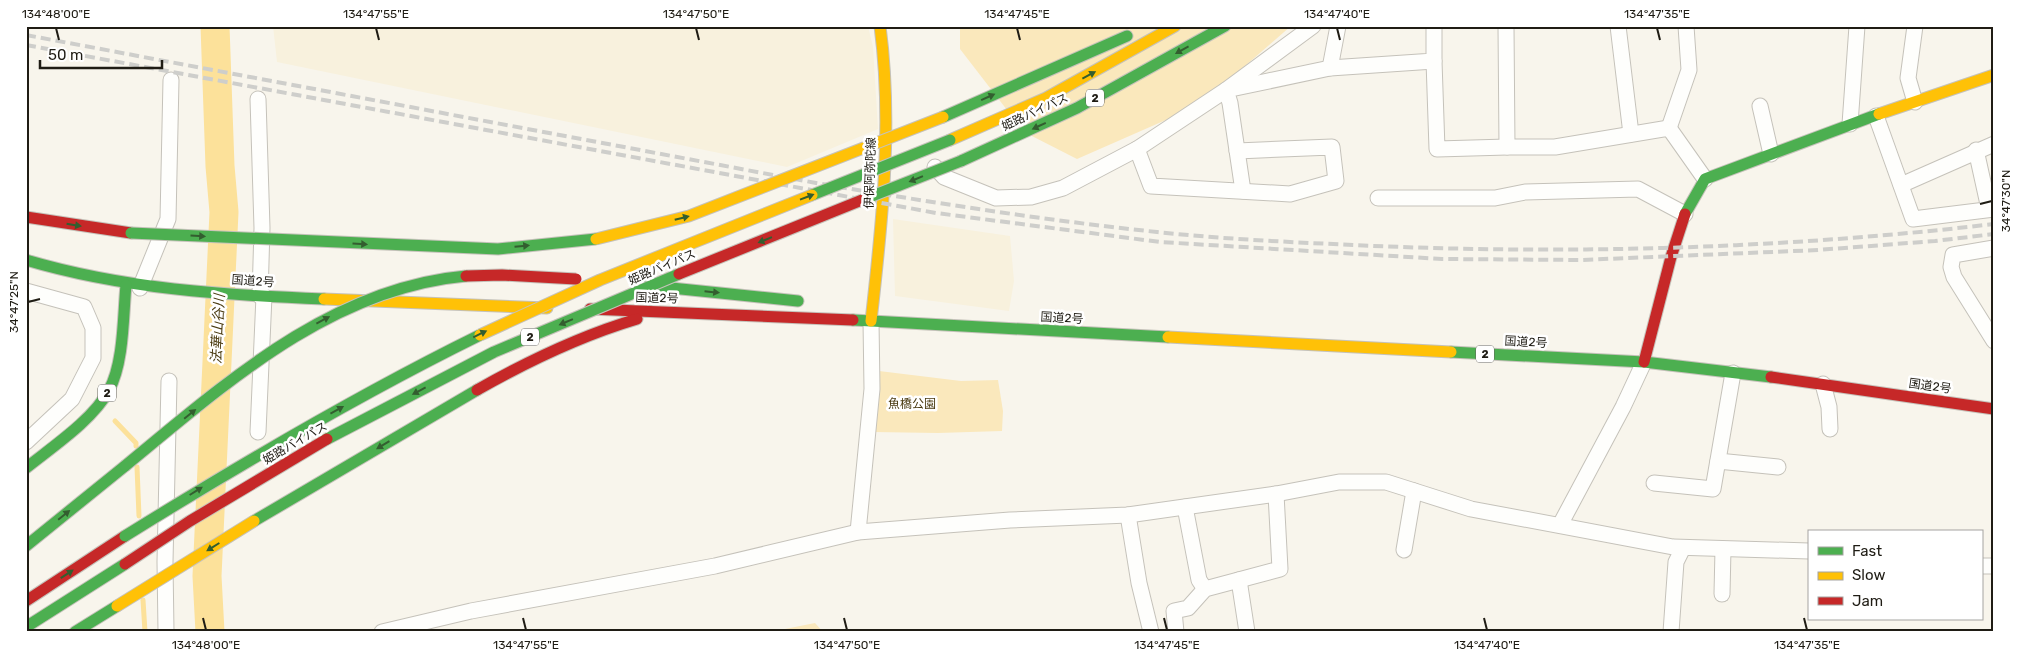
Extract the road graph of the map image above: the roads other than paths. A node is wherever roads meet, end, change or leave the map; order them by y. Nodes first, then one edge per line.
1 (880, 26) edge
2 (1175, 26) edge
3 (1225, 26) edge
4 (1313, 26) edge
5 (1338, 26) edge
6 (1434, 26) edge
7 (1506, 26) edge
8 (1618, 26) edge
9 (1686, 26) edge
10 (1857, 26) edge
11 (1915, 26) edge
12 (1140, 30) dead end
13 (1434, 61) junction
14 (1330, 68) junction
15 (1994, 75) edge
16 (171, 80) dead end
17 (1226, 90) junction
18 (258, 99) dead end
19 (1915, 102) junction
20 (1760, 106) dead end
21 (885, 116) junction
22 (1876, 116) junction
23 (1850, 124) junction
24 (1669, 128) junction
25 (1631, 134) junction
26 (1994, 144) edge
27 (1507, 146) junction
28 (1137, 149) junction
29 (1976, 150) junction
30 (1237, 151) junction
31 (1771, 154) junction
32 (1705, 179) junction
33 (1901, 185) junction
34 (1243, 191) junction
35 (1384, 203) dead end
36 (1991, 209) edge
37 (1685, 214) junction
38 (26, 217) edge
39 (1994, 248) edge
40 (26, 260) edge
41 (133, 286) junction
42 (26, 291) edge
43 (262, 296) junction
44 (814, 302) dead end
45 (663, 312) junction
46 (869, 312) junction
47 (1994, 341) edge
48 (1644, 362) junction
49 (1733, 373) junction
50 (169, 381) dead end
51 (1823, 384) junction
52 (1994, 409) edge
53 (1830, 429) dead end
54 (258, 432) dead end
55 (26, 442) edge
56 (1718, 461) junction
57 (1778, 467) dead end
58 (26, 468) edge
59 (1654, 483) dead end
60 (1414, 491) junction
61 (1276, 494) junction
62 (1185, 507) junction
63 (1128, 515) junction
64 (1560, 525) junction
65 (858, 532) junction
66 (26, 546) edge
67 (1683, 548) junction
68 (1723, 549) junction
69 (1404, 550) dead end
70 (1808, 551) edge
71 (1239, 580) junction
72 (1205, 590) junction
73 (1722, 594) dead end
74 (26, 600) edge
75 (26, 627) edge
76 (75, 632) edge
77 (166, 632) edge
78 (382, 632) edge
79 (1151, 632) edge
80 (1176, 632) edge
81 (1247, 632) edge
82 (1671, 632) edge

1 - 21 main road, 伊保阿弥陀線
74 -> 2 main road, 姫路バイパス / 2, bridge
3 -> 75 main road, 姫路バイパス / 2, bridge
4 - 17 street
5 - 14 street
6 - 13 street
7 - 27 street
8 - 25 street
9 - 24 street
10 - 23 street
11 - 19 street
38 -> 12 main road, bridge
13 - 14 street
13 - 27 street
14 - 17 street
15 - 19 main road
16 - 41 street
17 - 28 street
17 - 30 street
18 - 43 street
19 - 22 main road
20 - 31 street
21 - 28 street
21 - 46 main road, 伊保阿弥陀線
22 - 23 main road
22 - 33 street
23 - 31 main road
24 - 25 street
24 - 32 street
25 - 27 street
26 - 29 street
28 - 34 street
29 - 33 street
29 - 36 street
30 - 34 street
30 - 34 street
31 - 32 main road
32 - 37 main road
33 - 36 street
35 - 37 street
37 - 48 main road
39 - 47 street
40 - 41 main road, 国道2号 / 2
41 - 43 main road, 国道2号 / 2
41 - 58 main road, 2
42 - 55 street
43 - 45 main road, 国道2号 / 2
43 - 54 street
66 -> 44 main road, bridge
45 - 46 main road, 国道2号 / 2
45 -> 76 main road, bridge
46 - 48 main road, 国道2号 / 2
46 - 65 street
48 - 49 main road, 国道2号 / 2
48 - 64 street
49 - 51 main road, 国道2号 / 2
49 - 56 street
50 - 77 street
51 - 52 main road, 国道2号 / 2
51 - 53 street
56 - 57 street
56 - 59 street
60 - 61 street
60 - 64 street
60 - 69 street
61 - 62 street
61 - 71 street
62 - 63 street
62 - 72 street
63 - 65 street
63 - 79 street
64 - 67 street
65 - 78 street
67 - 68 street
67 - 82 street
68 - 70 street
68 - 73 street
71 - 72 street
71 - 81 street
72 - 80 street

